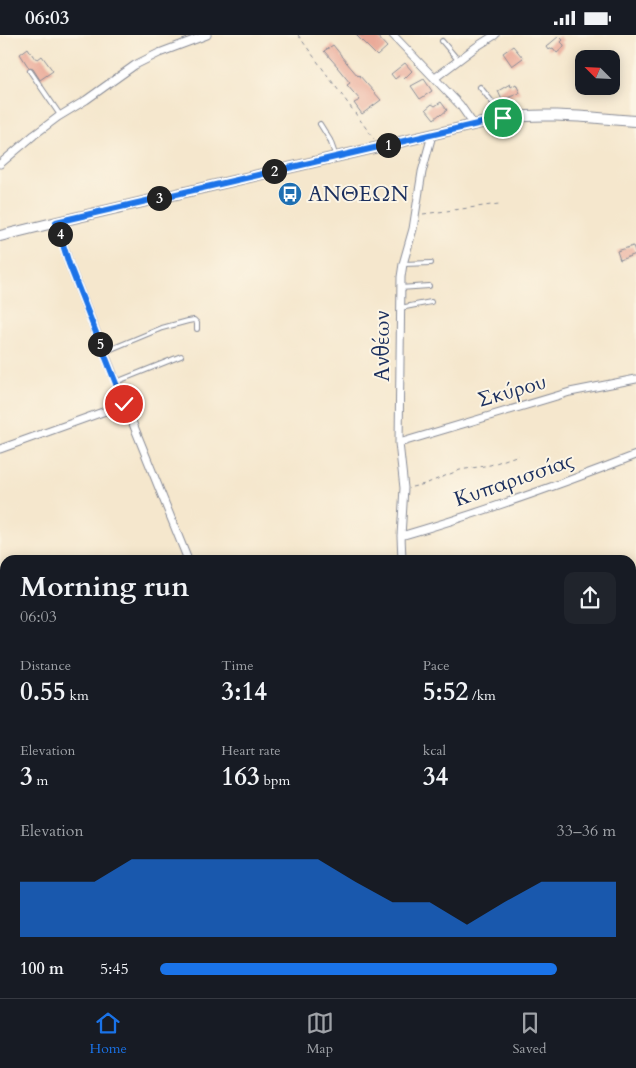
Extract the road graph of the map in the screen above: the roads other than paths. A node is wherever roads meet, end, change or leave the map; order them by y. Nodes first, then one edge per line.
1 (207, 35) edge
2 (393, 35) edge
3 (495, 35) edge
4 (442, 41) dead end
5 (458, 60) junction
6 (30, 71) dead end
7 (435, 77) junction
8 (480, 87) dead end
9 (60, 115) junction
10 (503, 118) junction
11 (636, 121) edge
12 (320, 125) dead end
13 (474, 125) junction
14 (432, 135) junction
15 (336, 157) junction
16 (0, 164) edge
17 (56, 222) junction
18 (0, 236) edge
19 (431, 263) dead end
20 (403, 264) junction
21 (429, 286) dead end
22 (400, 288) junction
23 (432, 301) dead end
24 (400, 308) junction
25 (197, 329) dead end
26 (104, 352) junction
27 (181, 356) dead end
28 (636, 379) edge
29 (116, 382) junction
30 (124, 404) junction
31 (399, 443) junction
32 (0, 449) edge
33 (636, 455) edge
34 (402, 536) junction
35 (186, 555) edge
36 (402, 555) edge

1 - 9 street
2 - 7 street
3 - 5 street
4 - 5 lane
5 - 7 street
6 - 9 lane
7 - 13 street
8 - 10 lane
9 - 16 street
10 - 11 street
10 - 13 street
12 - 15 lane
13 - 14 street
14 - 15 street
14 - 20 street, Ανθέων
15 - 17 street
17 - 18 street
17 - 26 street
19 - 20 lane
20 - 22 street, Ανθέων
21 - 22 lane
22 - 24 street, Ανθέων
23 - 24 lane
24 - 31 street, Ανθέων
25 - 26 lane
26 - 29 street
27 - 29 lane
28 - 31 street, Σκύρου
29 - 30 street
30 - 32 street
30 - 35 street
31 - 34 street, Ανθέων
33 - 34 street, Κυπαρισσίας
34 - 36 street, Ανθέων

